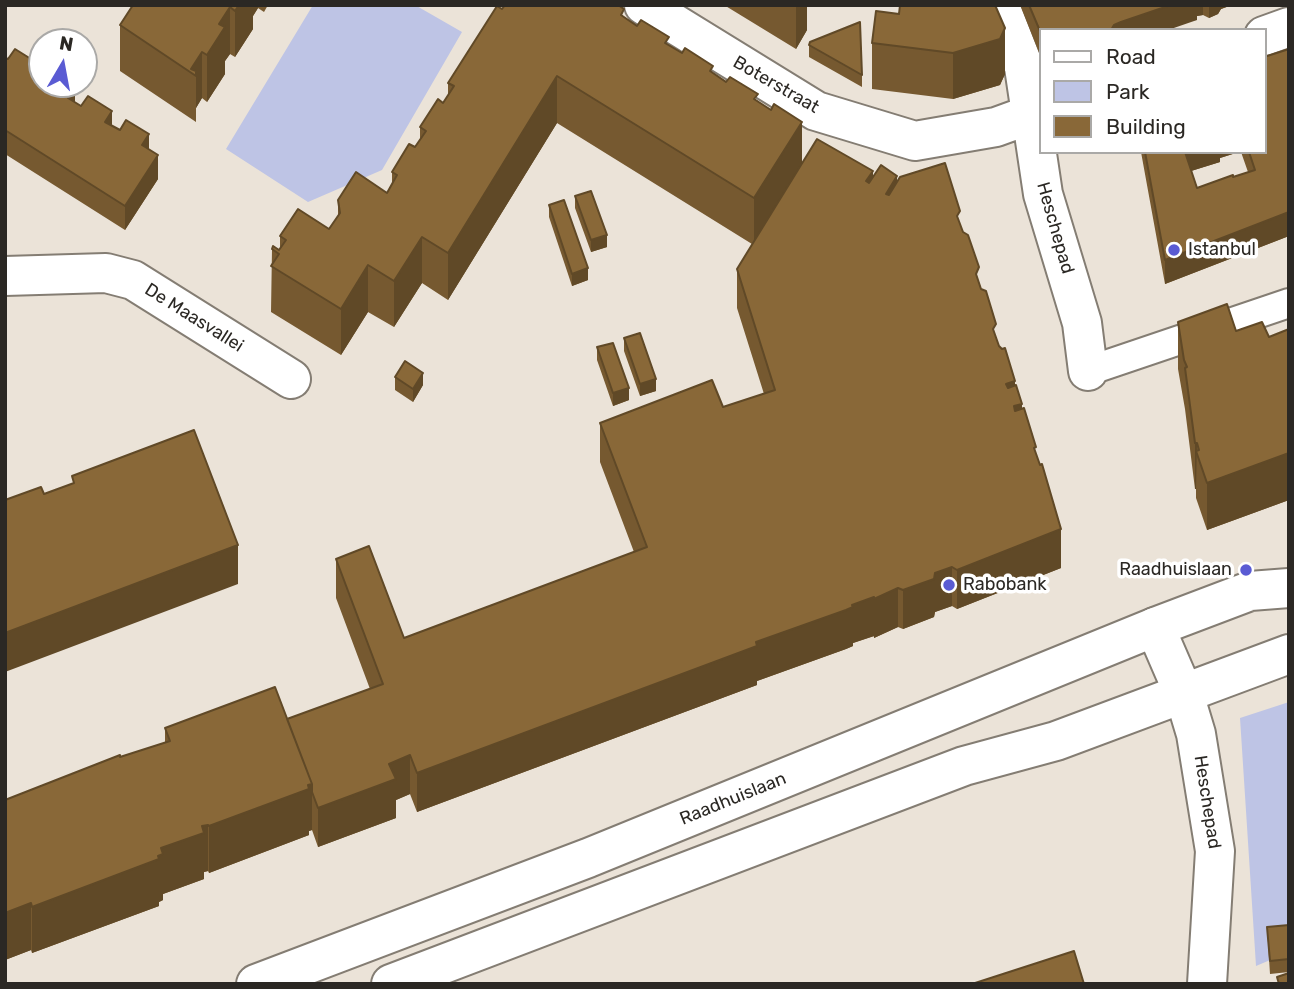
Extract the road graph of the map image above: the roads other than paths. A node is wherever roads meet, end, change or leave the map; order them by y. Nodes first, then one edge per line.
1 (644, 5) edge
2 (999, 5) edge
3 (1289, 27) edge
4 (1266, 35) edge
5 (1035, 113) edge
6 (1038, 143) edge
7 (1039, 154) edge
8 (5, 270) edge
9 (6, 276) edge
10 (1289, 303) edge
11 (1088, 371) joint
12 (291, 379) dead end
13 (1289, 588) edge
14 (1155, 627) junction
15 (1289, 654) edge
16 (1184, 694) junction
17 (256, 984) edge
18 (391, 984) edge
19 (1207, 984) edge

1 - 5 street, Boterstraat
2 - 5 street, Heschepad
3 - 4 street
5 - 6 street, Heschepad
7 - 11 street, Heschepad
8 - 9 street, De Maasvallei
9 - 12 street, De Maasvallei
10 - 11 lane
13 - 14 street, Raadhuislaan
14 - 16 street, Heschepad
14 - 17 street, Raadhuislaan
15 - 16 street
16 - 18 street
16 - 19 street, Heschepad

